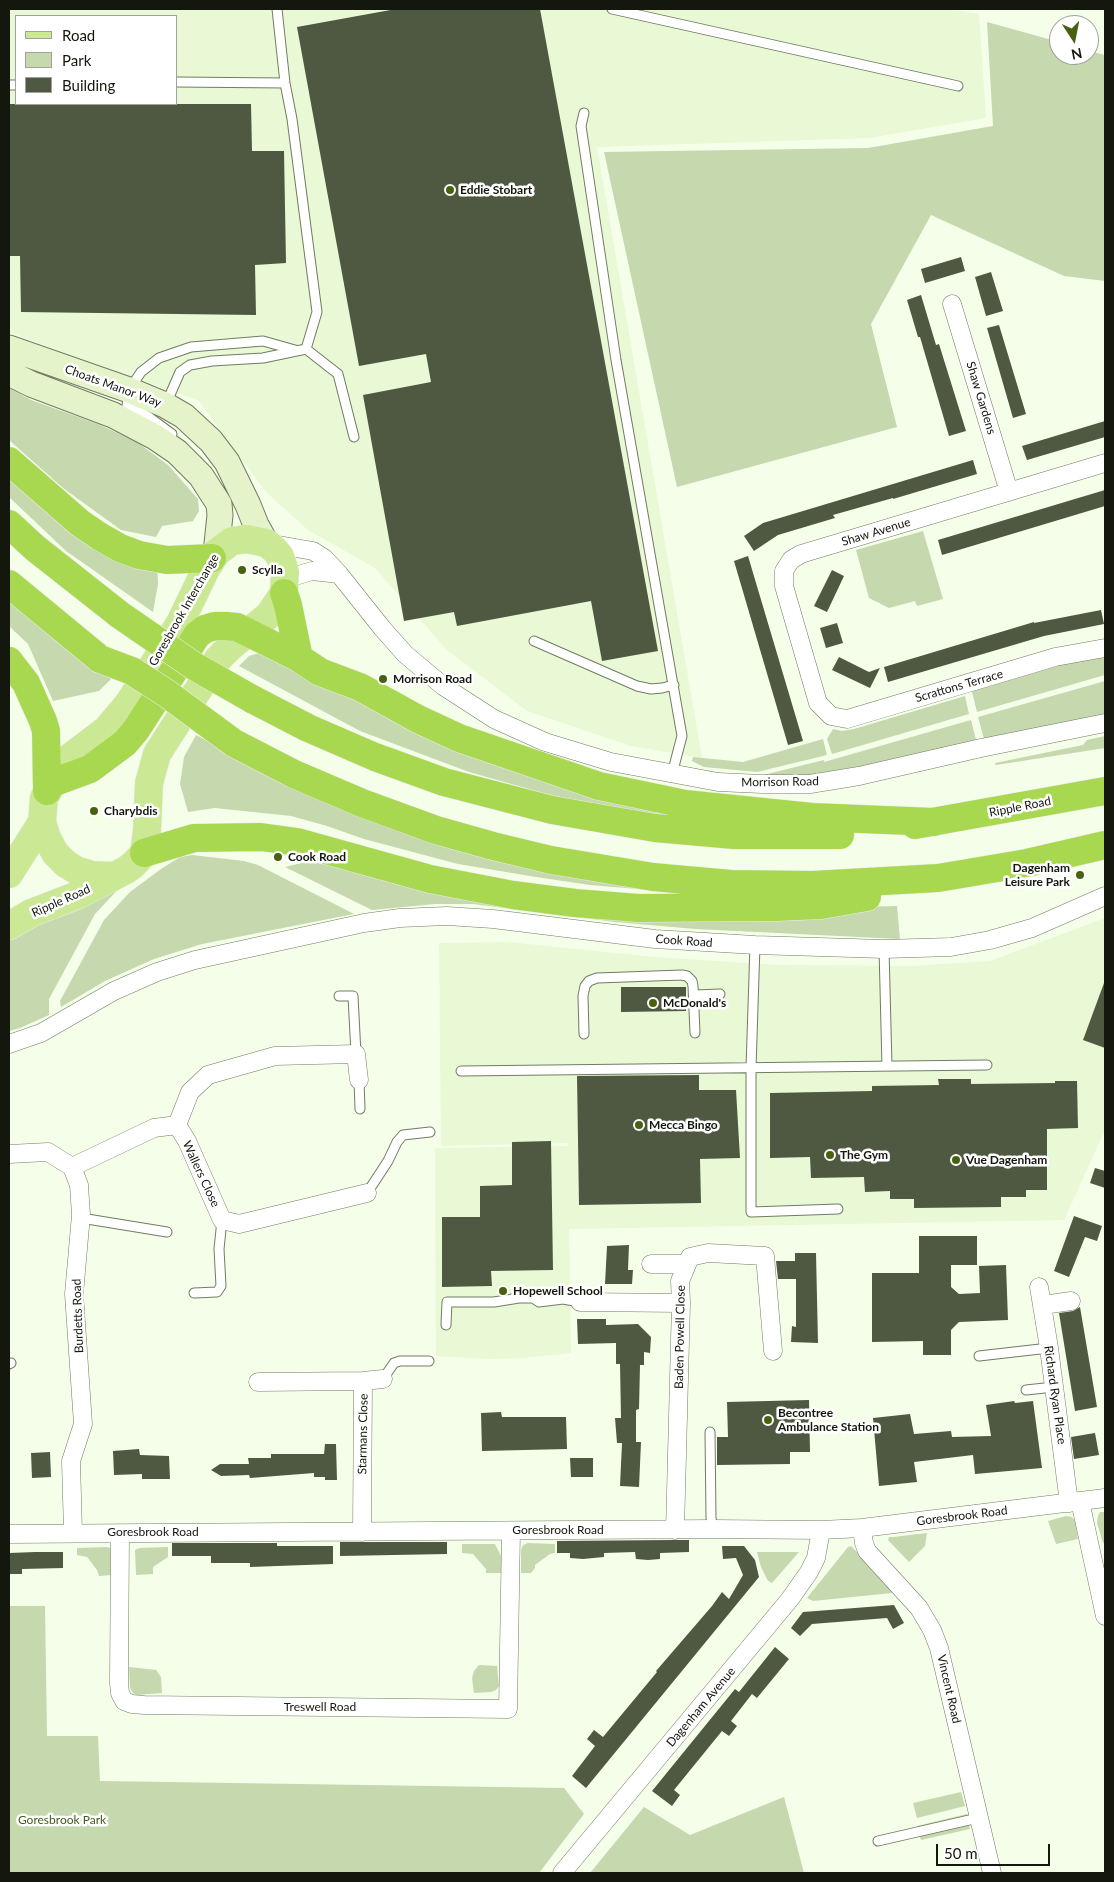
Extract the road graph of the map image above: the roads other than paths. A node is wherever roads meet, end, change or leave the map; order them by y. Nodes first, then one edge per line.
1 (277, 9) edge
2 (612, 9) edge
3 (178, 82) edge
4 (285, 83) junction
5 (958, 86) dead end
6 (584, 113) dead end
7 (952, 304) dead end
8 (9, 348) edge
9 (306, 349) junction
10 (295, 350) junction
11 (9, 373) edge
12 (129, 390) junction
13 (165, 405) junction
14 (354, 437) dead end
15 (180, 440) dead end
16 (191, 453) dead end
17 (9, 462) edge
18 (1105, 464) edge
19 (201, 476) junction
20 (1009, 492) junction
21 (9, 524) edge
22 (266, 543) junction
23 (214, 556) junction
24 (338, 574) junction
25 (9, 584) edge
26 (285, 586) junction
27 (248, 632) junction
28 (534, 641) dead end
29 (1105, 648) edge
30 (299, 658) junction
31 (9, 661) edge
32 (674, 685) junction
33 (818, 703) joint
34 (1105, 723) edge
35 (672, 775) junction
36 (50, 787) junction
37 (1105, 791) edge
38 (42, 822) junction
39 (934, 822) junction
40 (1105, 845) edge
41 (144, 853) junction
42 (9, 874) edge
43 (114, 876) junction
44 (938, 878) junction
45 (1105, 896) edge
46 (9, 926) edge
47 (755, 945) junction
48 (884, 949) junction
49 (720, 994) dead end
50 (694, 995) junction
51 (339, 996) dead end
52 (696, 1033) dead end
53 (584, 1034) dead end
54 (9, 1044) edge
55 (356, 1054) junction
56 (987, 1065) dead end
57 (887, 1066) junction
58 (751, 1068) junction
59 (461, 1071) dead end
60 (359, 1080) joint
61 (360, 1109) dead end
62 (177, 1125) junction
63 (430, 1132) dead end
64 (9, 1154) edge
65 (72, 1167) junction
66 (367, 1193) joint
67 (838, 1209) dead end
68 (81, 1218) junction
69 (222, 1220) junction
70 (167, 1232) dead end
71 (651, 1264) dead end
72 (687, 1264) junction
73 (1039, 1287) dead end
74 (194, 1293) dead end
75 (1071, 1301) dead end
76 (580, 1302) joint
77 (681, 1303) junction
78 (1043, 1305) junction
79 (446, 1326) dead end
80 (1049, 1348) junction
81 (773, 1351) dead end
82 (979, 1356) dead end
83 (429, 1361) dead end
84 (383, 1378) joint
85 (363, 1381) junction
86 (258, 1382) dead end
87 (1054, 1387) junction
88 (1026, 1390) dead end
89 (710, 1432) dead end
90 (1105, 1498) edge
91 (1074, 1502) junction
92 (862, 1528) junction
93 (713, 1529) junction
94 (675, 1530) junction
95 (821, 1530) junction
96 (511, 1531) junction
97 (120, 1532) junction
98 (362, 1532) junction
99 (73, 1533) junction
100 (9, 1534) edge
101 (1105, 1616) edge
102 (978, 1818) junction
103 (878, 1841) dead end
104 (562, 1873) edge
105 (992, 1873) edge

1 - 4 lane
2 - 5 lane
3 - 4 lane
4 - 9 lane
6 - 32 lane
7 - 20 street, Shaw Gardens
8 - 12 street, Choats Manor Way
9 - 10 lane
9 - 14 lane
10 - 12 lane
10 - 13 lane
11 - 19 street
12 - 13 street, Choats Manor Way
12 - 15 lane
13 - 22 street, Choats Manor Way
16 - 19 lane
17 - 23 highway
18 - 20 street, Shaw Avenue
19 - 23 street
20 - 33 street, Shaw Avenue
21 - 39 highway, bridge
22 - 23 main road, Goresbrook Interchange
22 - 24 street, Morrison Road
22 - 26 main road
23 - 36 main road, Goresbrook Interchange
24 - 26 street
24 - 35 street, Morrison Road
25 - 44 highway, bridge
26 - 27 main road
26 - 30 highway
27 - 30 highway
27 - 36 highway
27 - 41 main road
28 - 32 lane
29 - 33 street, Scrattons Terrace
30 - 39 highway
31 - 36 highway
32 - 35 lane
34 - 35 street, Morrison Road
36 - 38 main road, Goresbrook Interchange
37 - 39 highway, Ripple Road
38 - 42 main road
38 - 43 main road, Goresbrook Interchange
40 - 44 highway
41 - 43 main road
41 - 44 highway
43 - 46 main road, Ripple Road
45 - 48 street, Cook Road
47 - 48 street, Cook Road
47 - 54 street, Cook Road
47 - 58 lane
48 - 57 lane
49 - 50 lane
50 - 52 lane
50 - 53 lane
51 - 55 lane
55 - 60 street
55 - 62 street
56 - 57 lane
57 - 58 lane
58 - 59 lane
58 - 67 lane
60 - 61 lane
62 - 65 street
62 - 69 street, Wallers Close
63 - 66 lane
64 - 65 street
65 - 68 street, Burdetts Road
66 - 69 street, Wallers Close
68 - 70 lane
68 - 99 street, Burdetts Road
69 - 74 lane
71 - 72 street
72 - 77 street, Baden Powell Close
72 - 81 street
73 - 78 street, Richard Ryan Place
75 - 78 street
76 - 77 street
76 - 79 lane
77 - 94 street, Baden Powell Close
78 - 80 street, Richard Ryan Place
80 - 82 lane
80 - 87 street, Richard Ryan Place
83 - 84 lane
84 - 85 street
85 - 86 street, Starmans Close
85 - 98 street, Starmans Close
87 - 88 lane
87 - 91 street, Richard Ryan Place
89 - 93 lane
90 - 91 street, Goresbrook Road
91 - 92 street, Goresbrook Road
91 - 101 street, Richard Ryan Place
92 - 95 street, Goresbrook Road
92 - 102 street, Vincent Road
93 - 94 street, Goresbrook Road
93 - 95 street, Goresbrook Road
94 - 96 street, Goresbrook Road
95 - 104 street, Dagenham Avenue
96 - 97 street, Treswell Road
96 - 98 street, Goresbrook Road
97 - 98 street, Goresbrook Road
97 - 99 street, Goresbrook Road
99 - 100 street, Goresbrook Road
102 - 103 lane
102 - 105 street, Vincent Road

